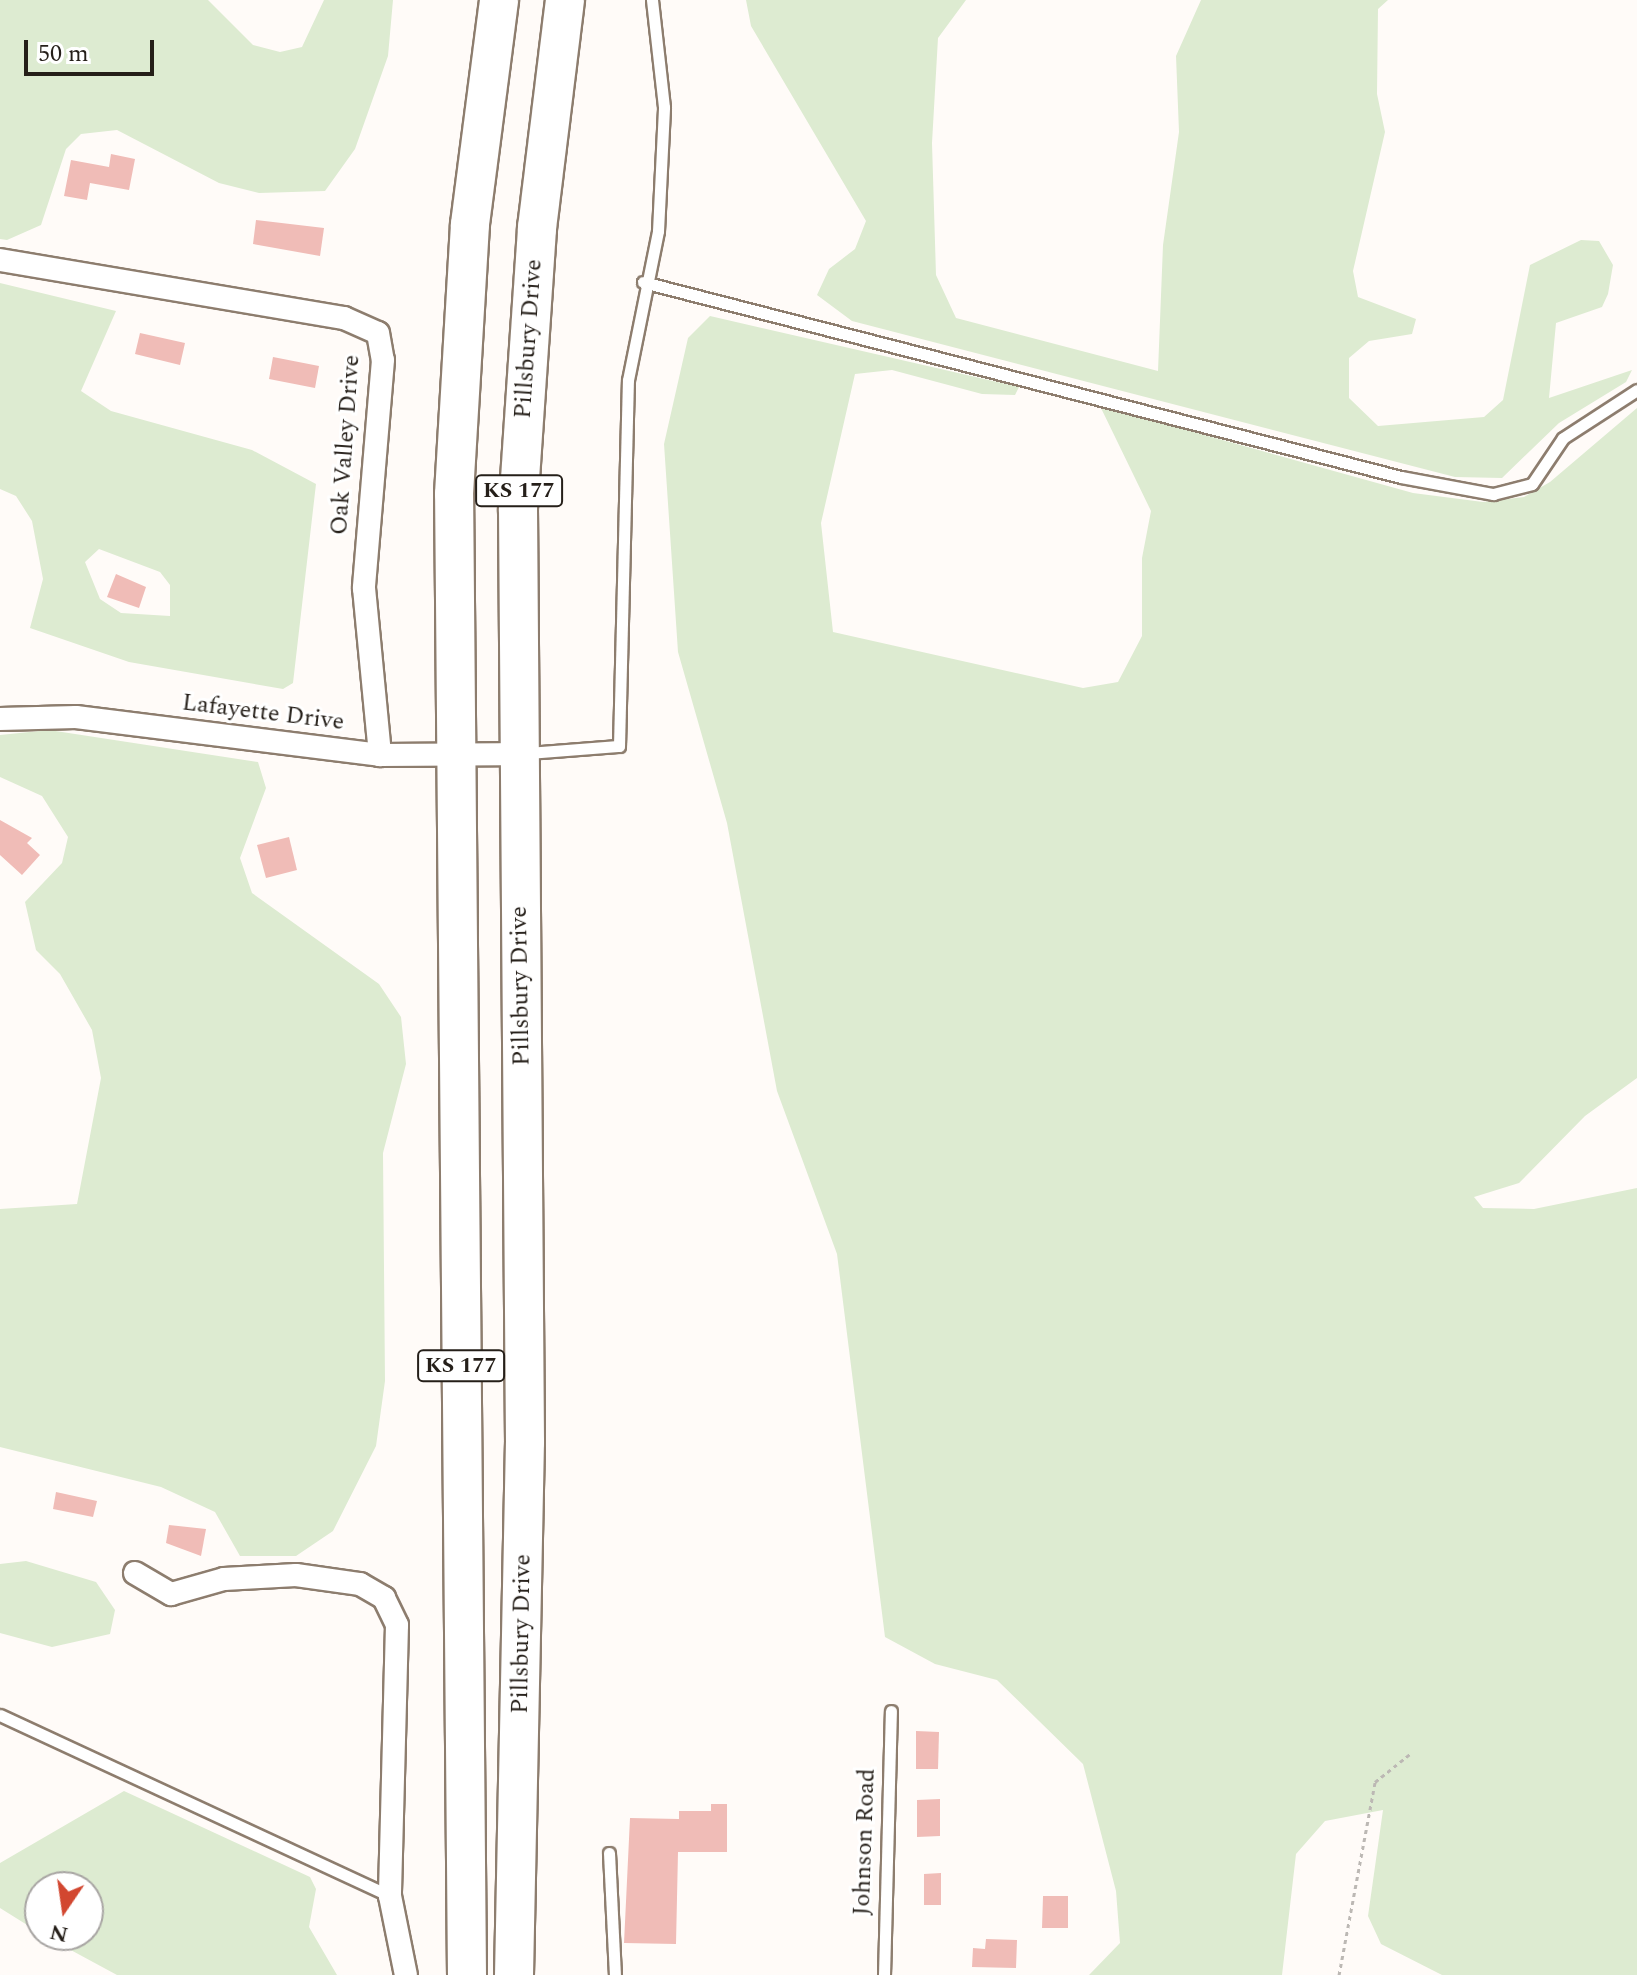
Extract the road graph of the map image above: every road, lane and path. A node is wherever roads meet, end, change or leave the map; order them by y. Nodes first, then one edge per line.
1 (499, 0) edge
2 (565, 0) edge
3 (652, 0) edge
4 (0, 260) edge
5 (643, 282) junction
6 (1637, 390) edge
7 (0, 719) edge
8 (518, 754) junction
9 (380, 755) junction
10 (453, 756) junction
11 (135, 1573) dead end
12 (891, 1711) dead end
13 (0, 1715) edge
14 (1410, 1754) dead end
15 (609, 1853) dead end
16 (390, 1896) junction
17 (406, 1975) edge
18 (467, 1975) edge
19 (514, 1975) edge
20 (615, 1975) edge
21 (884, 1975) edge
22 (1339, 1975) edge

1 - 10 highway, KS 177
2 - 8 highway, Pillsbury Drive / KS 177
3 - 5 lane
4 - 9 street, Oak Valley Drive
5 - 6 lane
5 - 8 lane
7 - 9 street, Lafayette Drive
8 - 10 street, Lafayette Drive
8 - 19 highway, Pillsbury Drive / KS 177
9 - 10 street, Lafayette Drive
10 - 18 highway, KS 177
11 - 16 street
12 - 21 lane, Johnson Road
13 - 16 lane
14 - 22 path
15 - 20 lane
16 - 17 street

